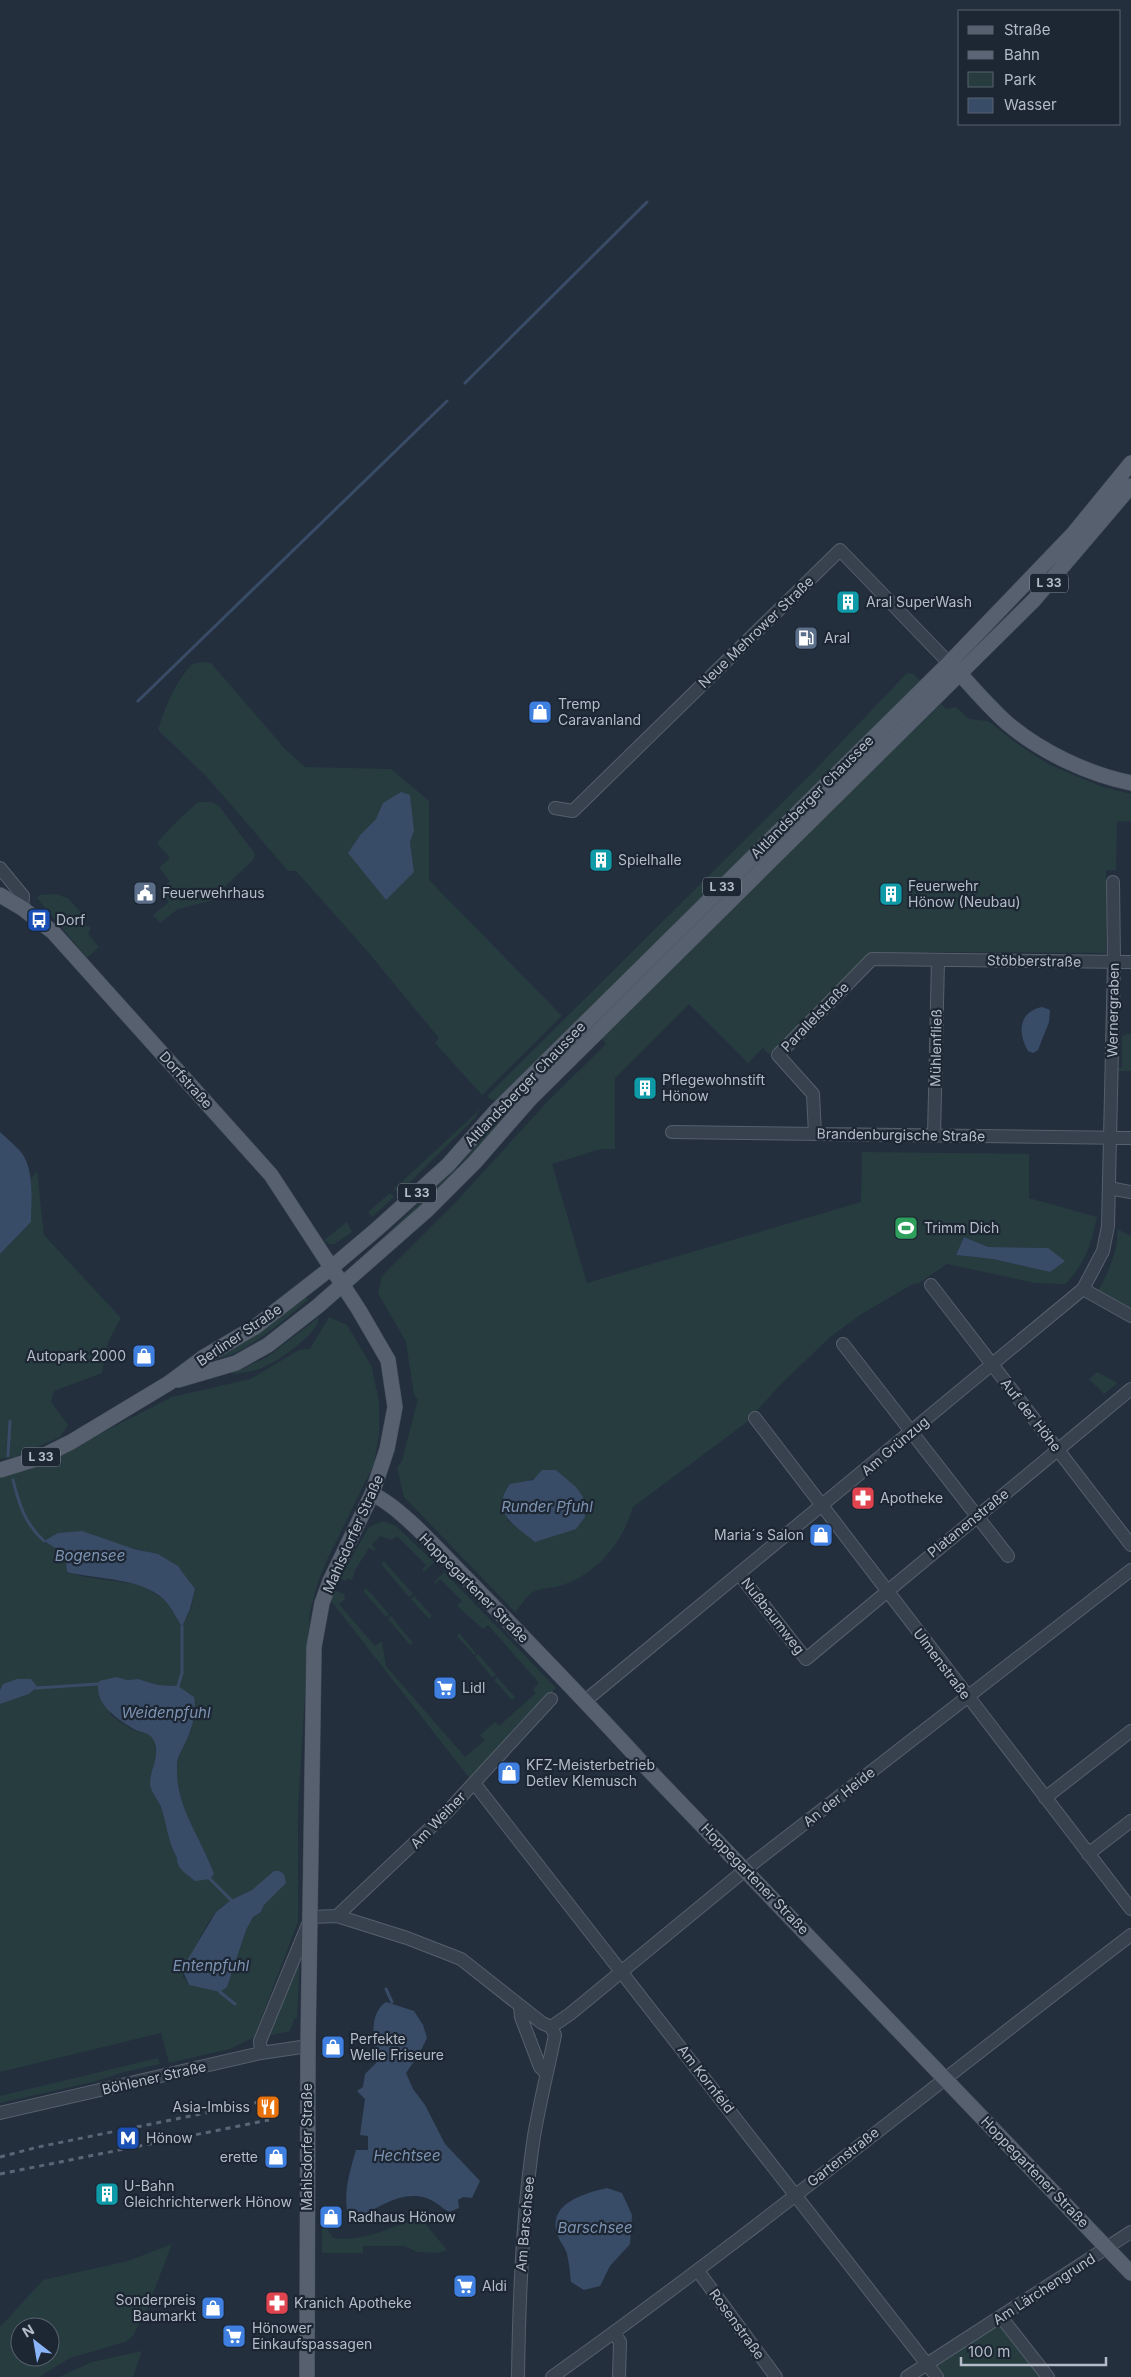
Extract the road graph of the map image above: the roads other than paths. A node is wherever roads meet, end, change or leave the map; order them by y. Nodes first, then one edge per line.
1 (1131, 463) edge
2 (1131, 486) edge
3 (949, 663) junction
4 (960, 674) junction
5 (1131, 783) edge
6 (555, 808) dead end
7 (0, 868) edge
8 (1113, 882) dead end
9 (0, 895) edge
10 (22, 908) junction
11 (938, 960) junction
12 (1114, 962) junction
13 (1131, 962) edge
14 (672, 1132) dead end
15 (815, 1134) junction
16 (934, 1136) junction
17 (1110, 1138) junction
18 (1131, 1138) edge
19 (1109, 1188) junction
20 (1131, 1192) edge
21 (331, 1268) junction
22 (342, 1285) junction
23 (931, 1285) dead end
24 (1083, 1289) junction
25 (1131, 1316) edge
26 (843, 1344) dead end
27 (992, 1365) junction
28 (170, 1383) junction
29 (1131, 1389) edge
30 (755, 1418) dead end
31 (911, 1432) junction
32 (1058, 1449) junction
33 (0, 1470) edge
34 (372, 1494) junction
35 (823, 1505) junction
36 (977, 1516) junction
37 (1131, 1545) edge
38 (1008, 1556) dead end
39 (1131, 1570) edge
40 (740, 1574) junction
41 (887, 1590) junction
42 (806, 1659) joint
43 (968, 1697) junction
44 (552, 1699) dead end
45 (585, 1700) junction
46 (1131, 1731) edge
47 (474, 1784) junction
48 (1045, 1798) junction
49 (1131, 1820) edge
50 (1088, 1854) junction
51 (745, 1870) junction
52 (1131, 1909) edge
53 (337, 1916) junction
54 (311, 1917) junction
55 (1131, 1935) edge
56 (622, 1972) junction
57 (520, 2006) junction
58 (551, 2027) junction
59 (308, 2046) junction
60 (261, 2053) junction
61 (546, 2073) junction
62 (945, 2078) junction
63 (0, 2113) edge
64 (796, 2194) junction
65 (1131, 2232) edge
66 (1107, 2248) junction
67 (698, 2271) junction
68 (1131, 2273) edge
69 (1001, 2317) junction
70 (614, 2333) junction
71 (927, 2364) junction
72 (307, 2377) edge
73 (518, 2377) edge
74 (552, 2377) edge
75 (619, 2377) edge
76 (776, 2377) edge
77 (907, 2377) edge
78 (937, 2377) edge
79 (1048, 2377) edge

1 - 3 main road, Altlandsberger Chaussee / L 33
2 - 4 main road, Altlandsberger Chaussee / L 33
3 - 4 main road
3 - 6 street, Neue Mehrower Straße
3 - 21 main road, Altlandsberger Chaussee / L 33
4 - 5 main road
4 - 22 main road, Altlandsberger Chaussee / L 33
7 - 10 street
8 - 12 street, Wernergraben
9 - 10 main road, Dorfstraße
10 - 21 main road, Dorfstraße
11 - 12 street, Stöbberstraße
11 - 15 street, Parallelstraße
11 - 16 street, Mühlenfließ
12 - 13 street, Stöbberstraße
12 - 17 street, Wernergraben
14 - 15 street, Brandenburgische Straße
15 - 16 street, Brandenburgische Straße
16 - 17 street, Brandenburgische Straße
17 - 18 street, Brandenburgische Straße
17 - 19 street, Am Grünzug
19 - 20 street
19 - 24 street, Am Grünzug
21 - 22 main road, Dorfstraße
21 - 28 main road, Berliner Straße / L 33
22 - 28 main road, Berliner Straße / L 33
22 - 34 main road, Mahlsdorfer Straße
23 - 27 street, Auf der Höhe
24 - 25 street
24 - 27 street, Am Grünzug
26 - 31 street
27 - 31 street, Am Grünzug
27 - 32 street, Auf der Höhe
28 - 33 main road, Berliner Straße / L 33
29 - 32 street, Platanenstraße
30 - 35 street, Ulmenstraße
31 - 35 street, Am Grünzug
31 - 36 street
32 - 36 street, Platanenstraße
32 - 37 street, Auf der Höhe
34 - 45 main road, Hoppegartener Straße
34 - 54 main road, Mahlsdorfer Straße
35 - 40 street, Am Grünzug
35 - 41 street, Ulmenstraße
36 - 38 street
36 - 41 street, Platanenstraße
39 - 43 street, An der Heide
40 - 42 street, Nußbaumweg
40 - 45 street, Am Grünzug
41 - 42 street, Platanenstraße
41 - 43 street, Ulmenstraße
43 - 48 street, Ulmenstraße
43 - 51 street, An der Heide
44 - 47 street, Am Weiher
45 - 51 main road, Hoppegartener Straße
46 - 48 street
47 - 53 street, Am Weiher
47 - 56 street, Am Kornfeld
48 - 50 street, Ulmenstraße
49 - 50 street
50 - 52 street, Ulmenstraße
51 - 56 street, An der Heide
51 - 62 main road, Hoppegartener Straße
53 - 54 street
53 - 57 street
54 - 59 main road, Mahlsdorfer Straße
54 - 60 street, Mahlsdorfer Straße
55 - 62 street, Gartenstraße
56 - 58 street, An der Heide
56 - 64 street, Am Kornfeld
57 - 58 street
57 - 61 street
58 - 61 street, Am Barschsee
59 - 60 street, Böhlener Straße
59 - 72 main road, Mahlsdorfer Straße
60 - 63 street, Böhlener Straße
61 - 73 street, Am Barschsee
62 - 64 street, Gartenstraße
62 - 66 main road, Hoppegartener Straße
64 - 67 street, Gartenstraße
64 - 71 street, Am Kornfeld
65 - 66 street, Am Lärchengrund
66 - 68 main road, Hoppegartener Straße
66 - 69 street, Am Lärchengrund
67 - 70 street, Gartenstraße
67 - 76 street, Rosenstraße
69 - 71 street, Am Lärchengrund
69 - 79 street
70 - 74 street, Gartenstraße
70 - 75 street
71 - 77 street, Am Lärchengrund
71 - 78 street, Am Kornfeld

